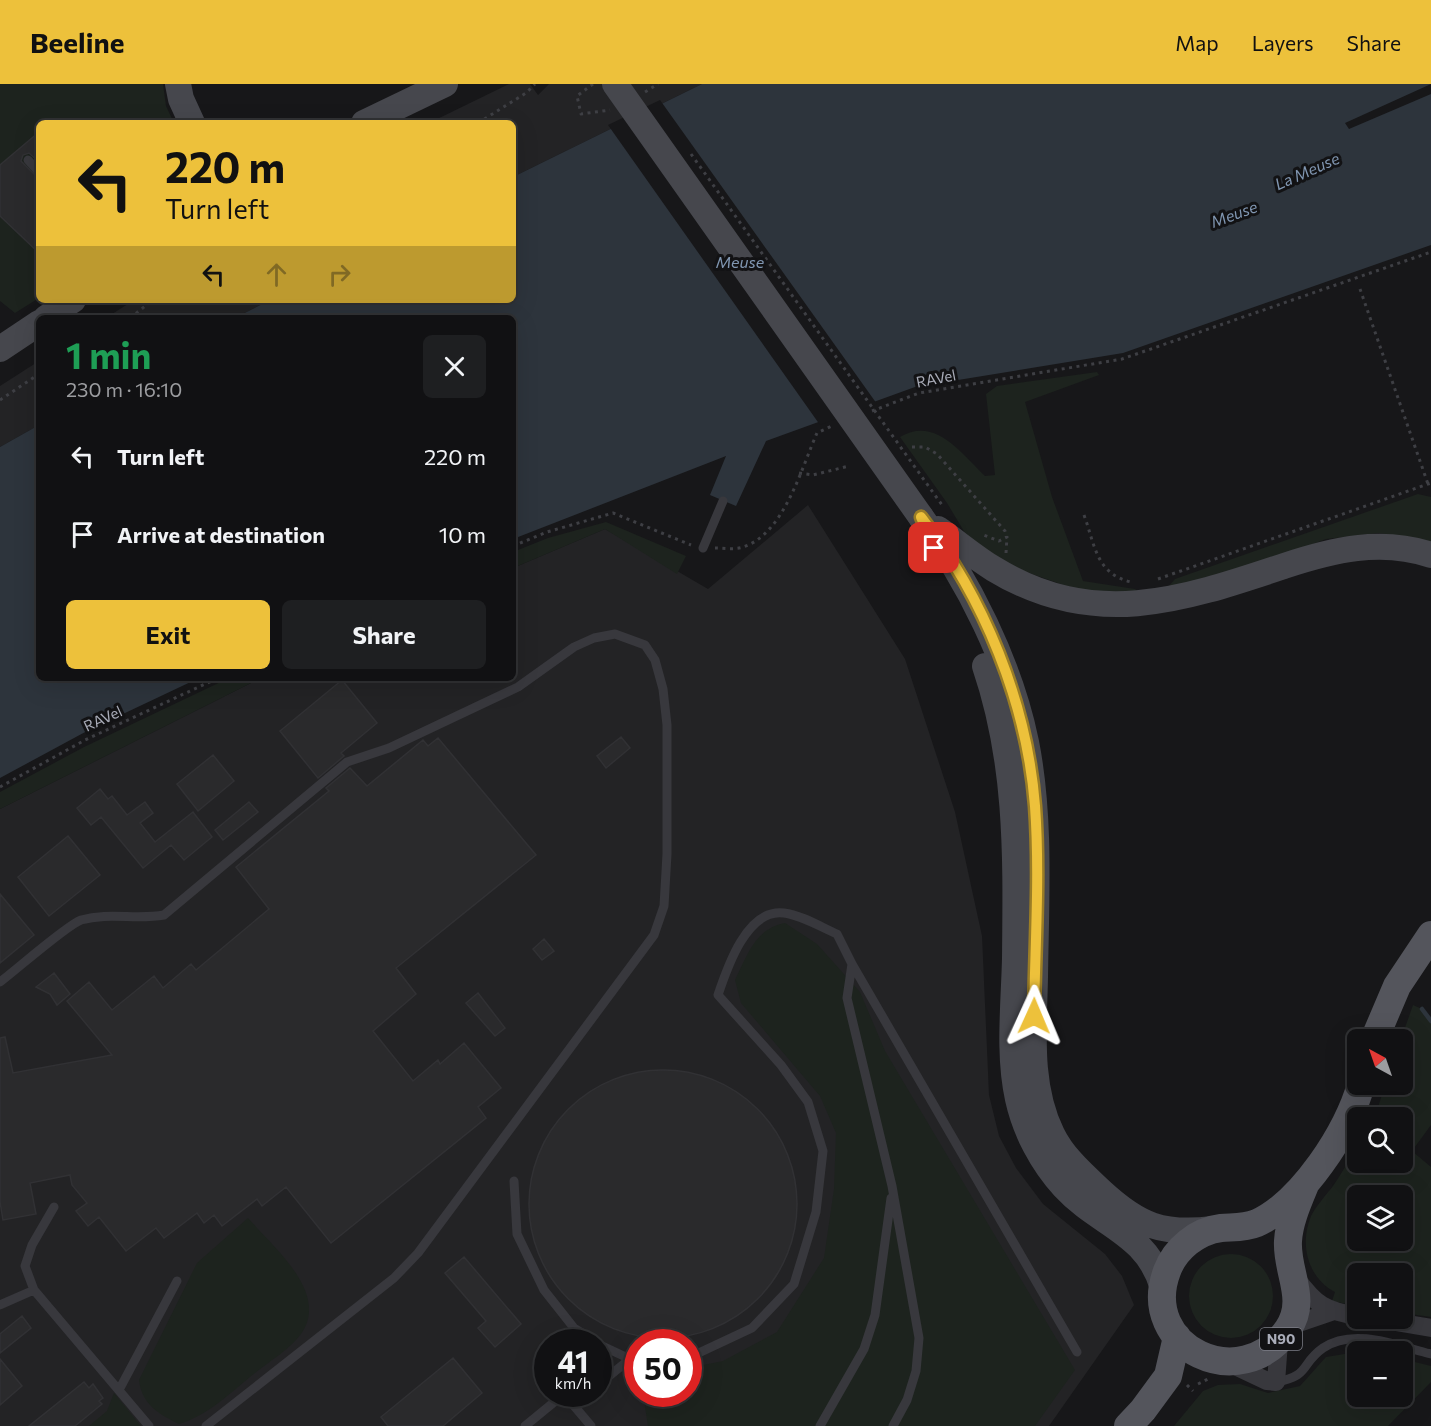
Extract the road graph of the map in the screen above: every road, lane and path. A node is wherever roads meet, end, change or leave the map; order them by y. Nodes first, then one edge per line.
1 (178, 84) edge
2 (445, 84) edge
3 (535, 84) edge
4 (615, 84) edge
5 (642, 84) edge
6 (648, 94) dead end
7 (191, 120) edge
8 (370, 120) edge
9 (482, 120) edge
10 (689, 151) dead end
11 (28, 160) dead end
12 (36, 169) edge
13 (1431, 252) edge
14 (1360, 289) dead end
15 (68, 303) edge
16 (149, 303) edge
17 (50, 315) edge
18 (134, 315) edge
19 (36, 325) edge
20 (0, 349) edge
21 (36, 376) edge
22 (0, 400) edge
23 (868, 412) dead end
24 (835, 425) dead end
25 (912, 447) dead end
26 (849, 466) dead end
27 (799, 473) junction
28 (1430, 483) edge
29 (723, 501) dead end
30 (931, 511) junction
31 (948, 512) dead end
32 (1084, 515) dead end
33 (978, 533) dead end
34 (516, 545) edge
35 (703, 548) junction
36 (1431, 555) edge
37 (1154, 580) dead end
38 (1141, 583) dead end
39 (212, 681) edge
40 (0, 787) edge
41 (1431, 935) edge
42 (852, 964) junction
43 (0, 982) edge
44 (1379, 1029) edge
45 (1357, 1095) edge
46 (514, 1180) dead end
47 (1305, 1185) junction
48 (892, 1186) junction
49 (54, 1207) dead end
50 (1228, 1228) junction
51 (1292, 1270) junction
52 (177, 1281) dead end
53 (1163, 1288) junction
54 (34, 1290) junction
55 (0, 1305) edge
56 (1331, 1312) junction
57 (1347, 1314) edge
58 (1413, 1325) edge
59 (1431, 1328) edge
60 (576, 1329) edge
61 (1284, 1334) junction
62 (1177, 1337) junction
63 (702, 1352) edge
64 (1077, 1352) dead end
65 (1431, 1354) edge
66 (1217, 1360) junction
67 (1276, 1382) junction
68 (119, 1390) junction
69 (548, 1407) edge
70 (576, 1407) edge
71 (149, 1426) edge
72 (206, 1426) edge
73 (525, 1426) edge
74 (591, 1426) edge
75 (820, 1426) edge
76 (893, 1426) edge
77 (1128, 1426) edge
78 (1152, 1426) edge

1 - 7 main road
2 - 8 main road
3 - 9 path
4 - 30 main road, bridge
5 - 6 path
10 - 30 path, bridge
11 - 12 lane
13 - 23 path, RAVel
14 - 28 path
15 - 17 main road
16 - 18 path
19 - 20 main road
21 - 22 path
24 - 27 path
25 - 33 path
26 - 27 path
27 - 35 path
28 - 37 path
29 - 35 lane
30 - 31 path
30 - 36 main road
30 - 50 main road
30 - 53 main road
32 - 38 path
34 - 35 path
39 - 40 path, RAVel
41 - 44 main road
42 - 48 lane
42 - 63 lane
42 - 64 lane
43 - 72 lane
45 - 47 main road, N90
46 - 60 lane
47 - 50 main road, N90
47 - 51 main road, N90
48 - 75 lane
48 - 76 lane
49 - 54 lane
50 - 51 main road
50 - 53 main road, N90
51 - 56 street
51 - 61 main road, N90
52 - 68 lane
53 - 62 main road, N90
54 - 55 lane
54 - 68 lane
56 - 57 street
56 - 61 street
58 - 59 street
61 - 66 main road, N90
61 - 67 street
62 - 66 main road, N90
62 - 77 main road
65 - 67 lane
66 - 67 street
66 - 78 main road
68 - 71 lane
69 - 73 lane
70 - 74 lane

